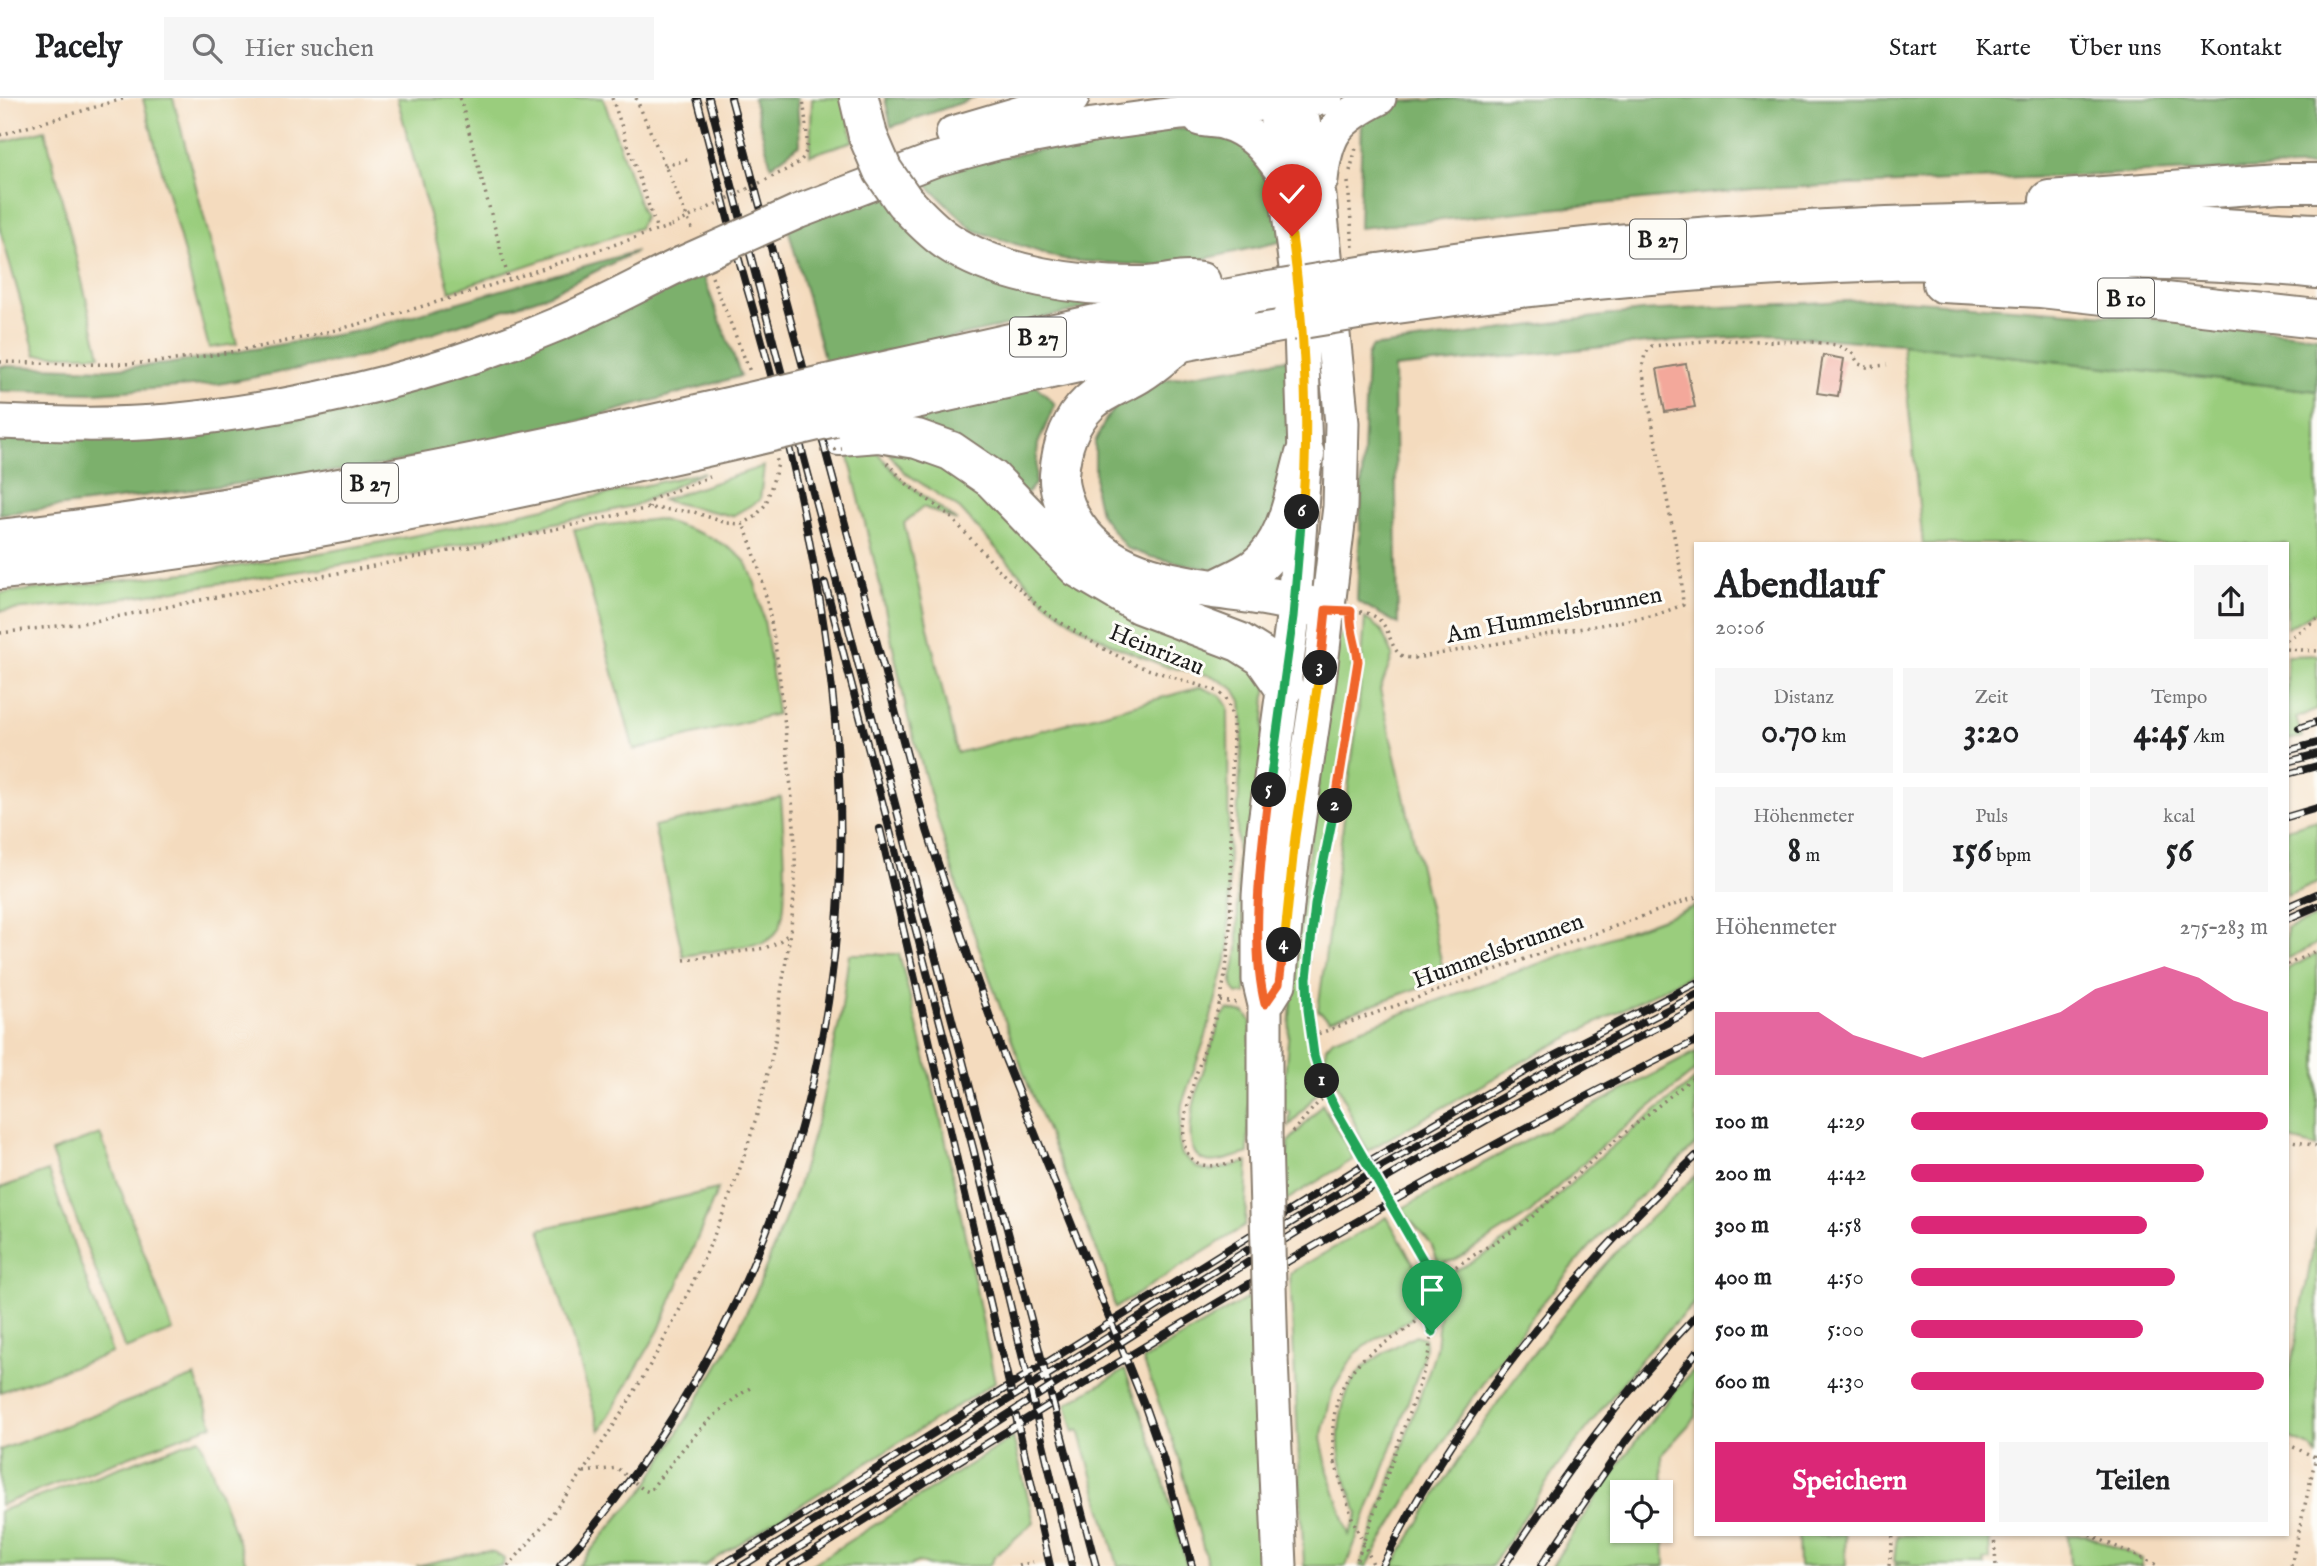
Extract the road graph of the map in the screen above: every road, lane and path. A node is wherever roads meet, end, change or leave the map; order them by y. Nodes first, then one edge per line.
1 (126, 98) edge
2 (460, 98) edge
3 (612, 98) edge
4 (636, 98) edge
5 (803, 98) edge
6 (859, 98) edge
7 (1072, 98) edge
8 (1379, 98) edge
9 (1286, 99) edge
10 (1334, 110) edge
11 (1181, 113) junction
12 (0, 135) edge
13 (690, 159) dead end
14 (665, 166) junction
15 (1284, 174) junction
16 (2317, 183) edge
17 (791, 193) junction
18 (1319, 196) junction
19 (2008, 223) junction
20 (2317, 233) edge
21 (682, 245) junction
22 (1866, 261) junction
23 (2317, 269) edge
24 (1371, 276) junction
25 (509, 281) junction
26 (1252, 310) junction
27 (2317, 319) edge
28 (1182, 341) junction
29 (0, 362) edge
30 (1887, 365) dead end
31 (0, 411) edge
32 (0, 422) edge
33 (756, 423) junction
34 (839, 427) junction
35 (1305, 454) junction
36 (884, 459) dead end
37 (715, 475) dead end
38 (649, 508) junction
39 (743, 524) junction
40 (0, 539) edge
41 (0, 570) edge
42 (1107, 585) junction
43 (1216, 589) junction
44 (1316, 610) junction
45 (2317, 619) edge
46 (0, 633) edge
47 (2289, 638) edge
48 (2289, 649) edge
49 (2317, 651) edge
50 (1284, 687) junction
51 (1694, 898) edge
52 (1315, 905) dead end
53 (789, 933) junction
54 (2317, 950) edge
55 (684, 960) dead end
56 (2289, 964) edge
57 (1308, 966) dead end
58 (1265, 1004) junction
59 (1312, 1036) junction
60 (1694, 1077) edge
61 (2289, 1140) edge
62 (2317, 1146) edge
63 (1209, 1167) dead end
64 (1430, 1278) junction
65 (1426, 1310) junction
66 (750, 1388) dead end
67 (2289, 1445) edge
68 (2317, 1455) edge
69 (584, 1472) junction
70 (1893, 1536) edge
71 (1994, 1536) edge
72 (2092, 1536) edge
73 (1033, 1562) dead end
74 (1280, 1564) edge
75 (509, 1566) edge
76 (1019, 1566) edge
77 (1355, 1566) edge
78 (1374, 1566) edge
79 (1889, 1566) edge
80 (1996, 1566) edge
81 (2160, 1566) edge
82 (2291, 1566) edge

1 - 12 path
2 - 25 path
3 - 21 path
4 - 14 path
5 - 17 path
6 - 26 highway, B 27, bridge
7 - 17 main road
8 - 10 main road
9 - 10 main road
9 - 11 main road
9 - 15 main road
9 - 18 main road
10 - 18 main road
10 - 24 path
11 - 15 main road
11 - 17 main road
13 - 14 path
14 - 21 path
15 - 35 main road
16 - 19 highway, B 27
17 - 21 main road
17 - 21 path, bridge
18 - 44 main road
19 - 20 highway, B 27
19 - 24 highway, B 27
21 - 25 path
21 - 31 main road
21 - 32 main road
21 - 33 path
22 - 23 highway, B 27
22 - 24 highway, B 27
22 - 27 highway, B 10
24 - 26 highway, B 27, bridge
25 - 29 path
26 - 28 highway, B 27
26 - 34 highway, B 27
28 - 34 highway, B 27
28 - 43 highway, B 27
30 - 44 path, Am Hummelsbrunnen
33 - 34 highway, B 27, bridge
33 - 39 path
33 - 40 highway, B 27
33 - 41 highway, B 27
34 - 42 highway, B 27
35 - 43 highway
35 - 44 main road
36 - 63 path, Heinrizau
37 - 38 path
38 - 39 path
38 - 46 path
39 - 53 path
42 - 44 highway, B 27
42 - 50 highway, B 27
43 - 44 highway, B 27
44 - 50 main road
44 - 52 path
44 - 58 main road
45 - 47 path
48 - 49 path
50 - 58 main road
51 - 59 path, Hummelsbrunnen
53 - 55 path
53 - 69 path
54 - 56 path
57 - 59 path
58 - 74 main road, bridge
59 - 64 path, bridge
60 - 64 path
61 - 62 path
64 - 65 path
65 - 77 path
65 - 78 path, bridge
66 - 69 path
67 - 68 path
68 - 82 path
69 - 75 path
70 - 79 path
71 - 80 path
72 - 81 path
73 - 76 path

